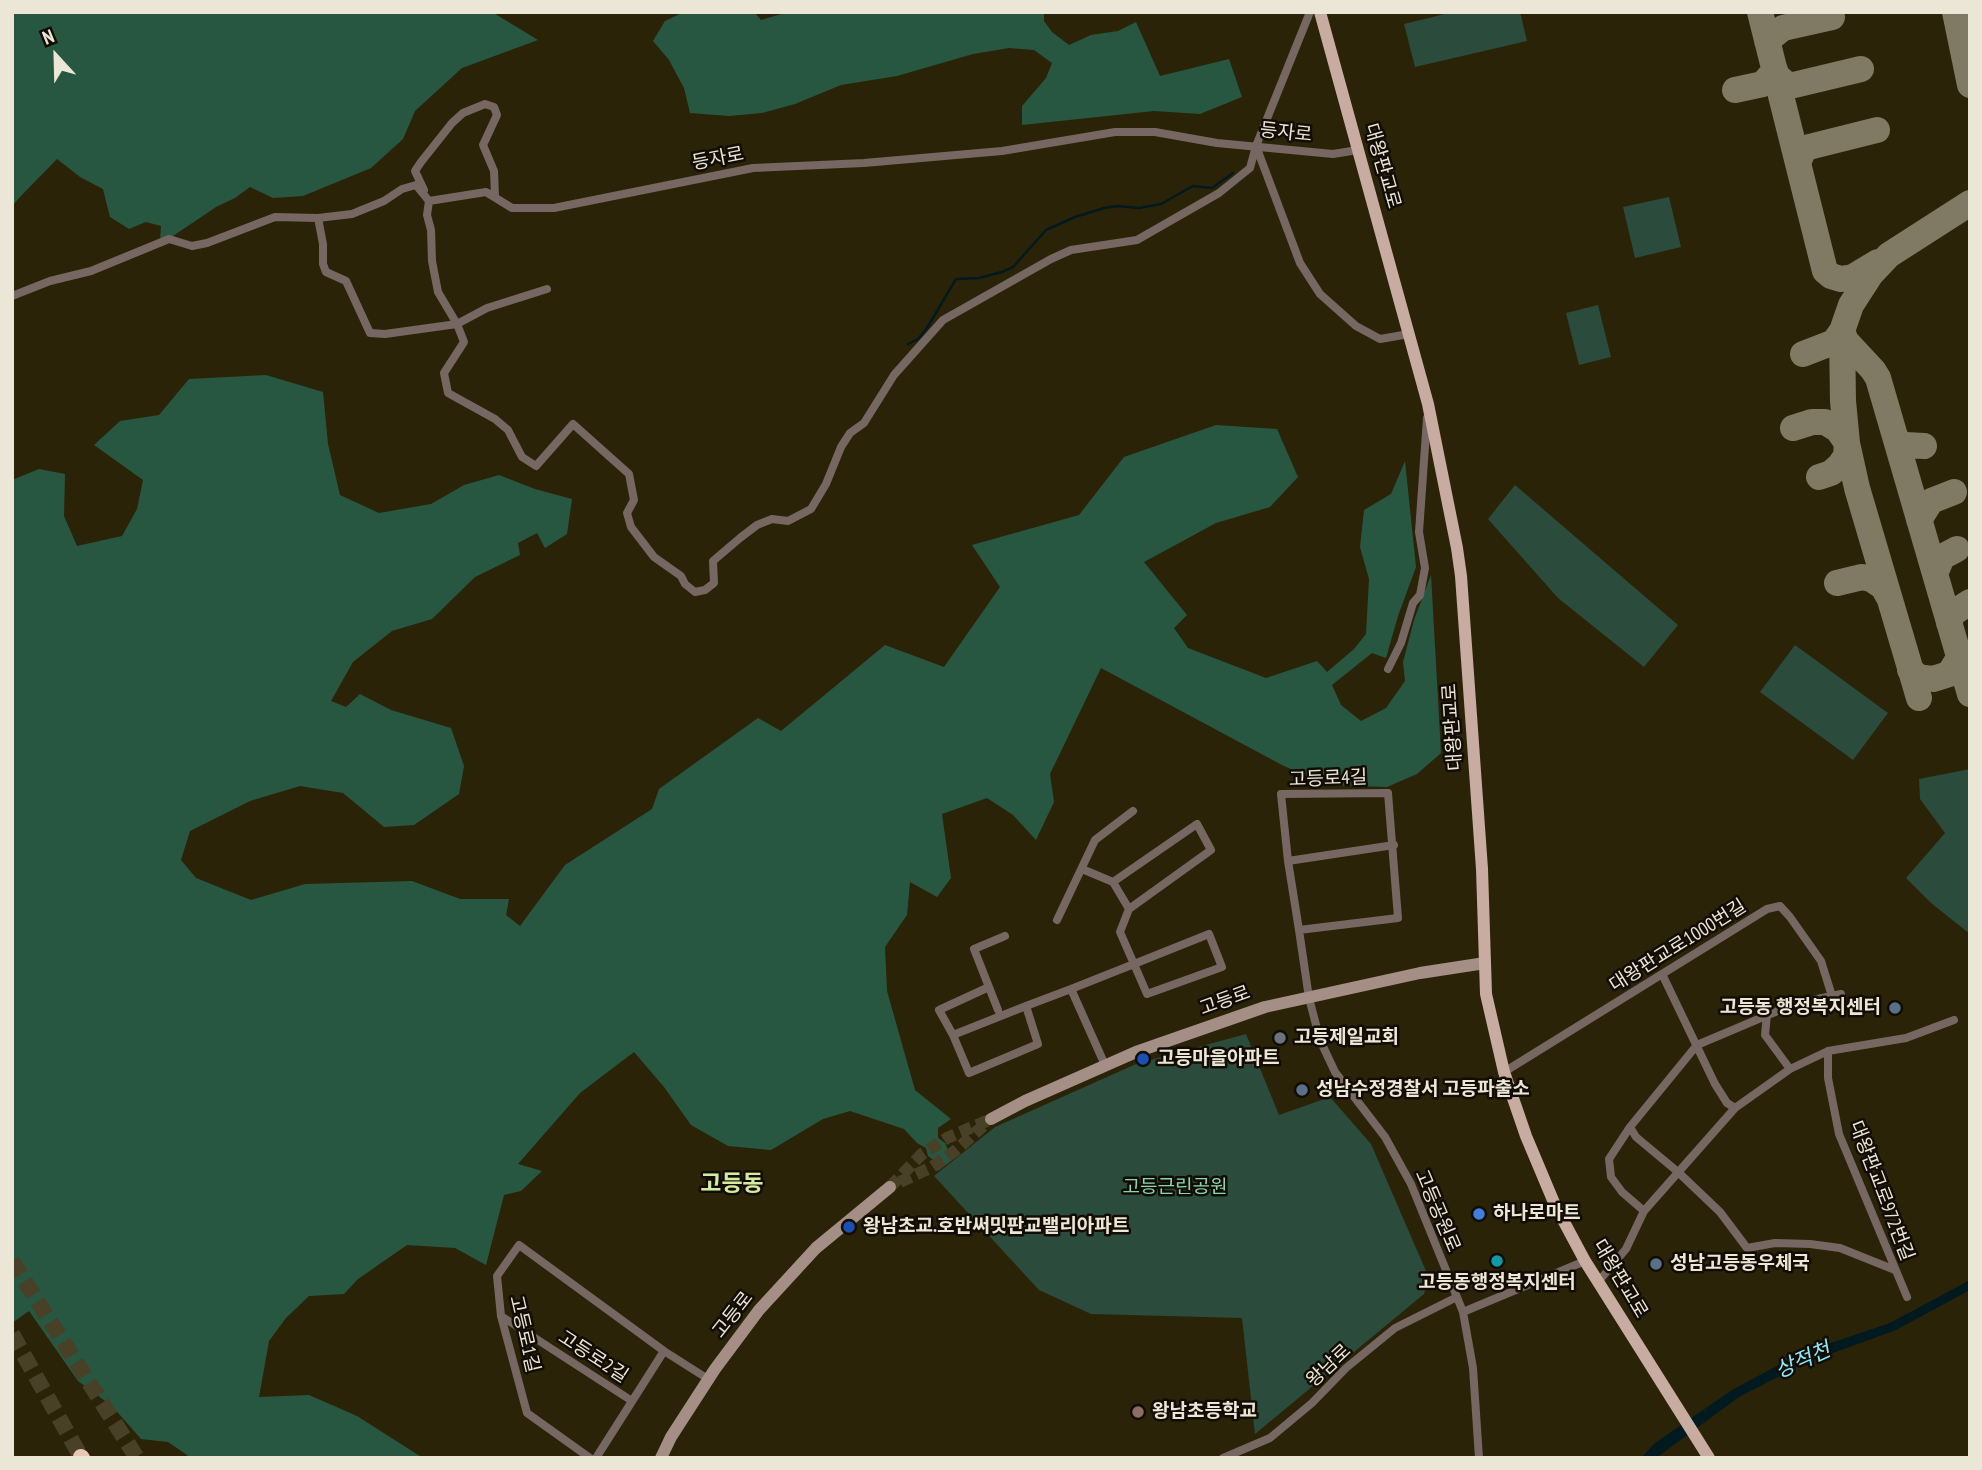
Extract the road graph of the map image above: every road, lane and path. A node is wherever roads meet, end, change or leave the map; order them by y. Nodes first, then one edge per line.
1 (1310, 12) edge
2 (1320, 12) edge
3 (1256, 146) junction
4 (1358, 150) junction
5 (495, 196) junction
6 (429, 201) junction
7 (318, 218) junction
8 (547, 289) dead end
9 (12, 296) edge
10 (457, 324) junction
11 (1409, 334) junction
12 (1428, 404) junction
13 (1388, 669) dead end
14 (1133, 811) dead end
15 (1394, 845) junction
16 (1287, 861) junction
17 (1082, 869) junction
18 (1114, 882) junction
19 (1129, 909) junction
20 (1057, 920) dead end
21 (1298, 930) junction
22 (1005, 936) dead end
23 (1485, 963) junction
24 (1134, 964) junction
25 (1662, 974) junction
26 (989, 987) junction
27 (1070, 989) junction
28 (1310, 998) junction
29 (1026, 1006) junction
30 (998, 1010) dead end
31 (1767, 1014) junction
32 (1954, 1020) dead end
33 (953, 1035) junction
34 (1697, 1045) junction
35 (1828, 1051) junction
36 (1105, 1065) junction
37 (1790, 1069) junction
38 (1504, 1072) junction
39 (1735, 1108) junction
40 (991, 1119) tunnel mouth
41 (1630, 1127) junction
42 (1678, 1172) junction
43 (890, 1187) tunnel mouth
44 (1644, 1211) junction
45 (1585, 1261) junction
46 (1895, 1270) junction
47 (1598, 1282) junction
48 (1457, 1297) junction
49 (1907, 1297) dead end
50 (1463, 1312) junction
51 (501, 1316) junction
52 (664, 1351) junction
53 (708, 1380) junction
54 (632, 1401) junction
55 (590, 1458) edge
56 (596, 1458) edge
57 (661, 1458) edge
58 (1223, 1458) edge
59 (1479, 1458) edge
60 (1709, 1458) edge

1 - 3 street
2 - 4 main road, 대왕판교로
3 - 4 street, 등자로
3 - 5 street, 등자로
3 - 10 street
3 - 11 street
4 - 11 main road, 대왕판교로
5 - 6 street, 등자로
5 - 6 street
6 - 7 street
6 - 10 street
7 - 9 street
7 - 10 street
8 - 10 street
11 - 12 main road, 대왕판교로
12 - 13 street
12 - 23 main road, 대왕판교로
14 - 17 street
15 - 16 street
15 - 16 street, 고등로4길
15 - 21 street, 고등로4길
16 - 21 street, 고등로4길
17 - 18 street
17 - 20 street
18 - 19 street
18 - 19 street
19 - 24 street
21 - 28 street, 고등로4길
22 - 26 street
23 - 28 street, 고등로
23 - 38 main road, 대왕판교로
24 - 24 street
24 - 27 street
25 - 31 street, 대왕판교로1000번길
25 - 34 street
25 - 38 street, 대왕판교로1000번길
26 - 30 street
26 - 33 street
27 - 29 street
27 - 36 street
28 - 36 street, 고등로
28 - 48 street, 고등공원로
29 - 33 street
29 - 33 street
31 - 34 street
31 - 37 street
32 - 35 street
34 - 39 street
34 - 41 street
35 - 37 street
35 - 46 street, 대왕판교로972번길
36 - 40 street, 고등로
37 - 39 street
38 - 45 main road, 대왕판교로
39 - 42 street
41 - 42 street
41 - 44 street
42 - 44 street
42 - 46 street
43 - 53 street, 고등로
44 - 47 street
45 - 47 main road, 대왕판교로
45 - 50 street
46 - 49 street, 대왕판교로972번길
47 - 60 main road, 대왕판교로
48 - 50 street, 고등공원로
48 - 58 street, 왕남로
50 - 59 street, 고등공원로
51 - 52 street, 고등로1길
51 - 54 street, 고등로2길
51 - 55 street, 고등로1길
52 - 53 street, 고등로1길
52 - 54 street
53 - 57 street, 고등로
54 - 56 street

